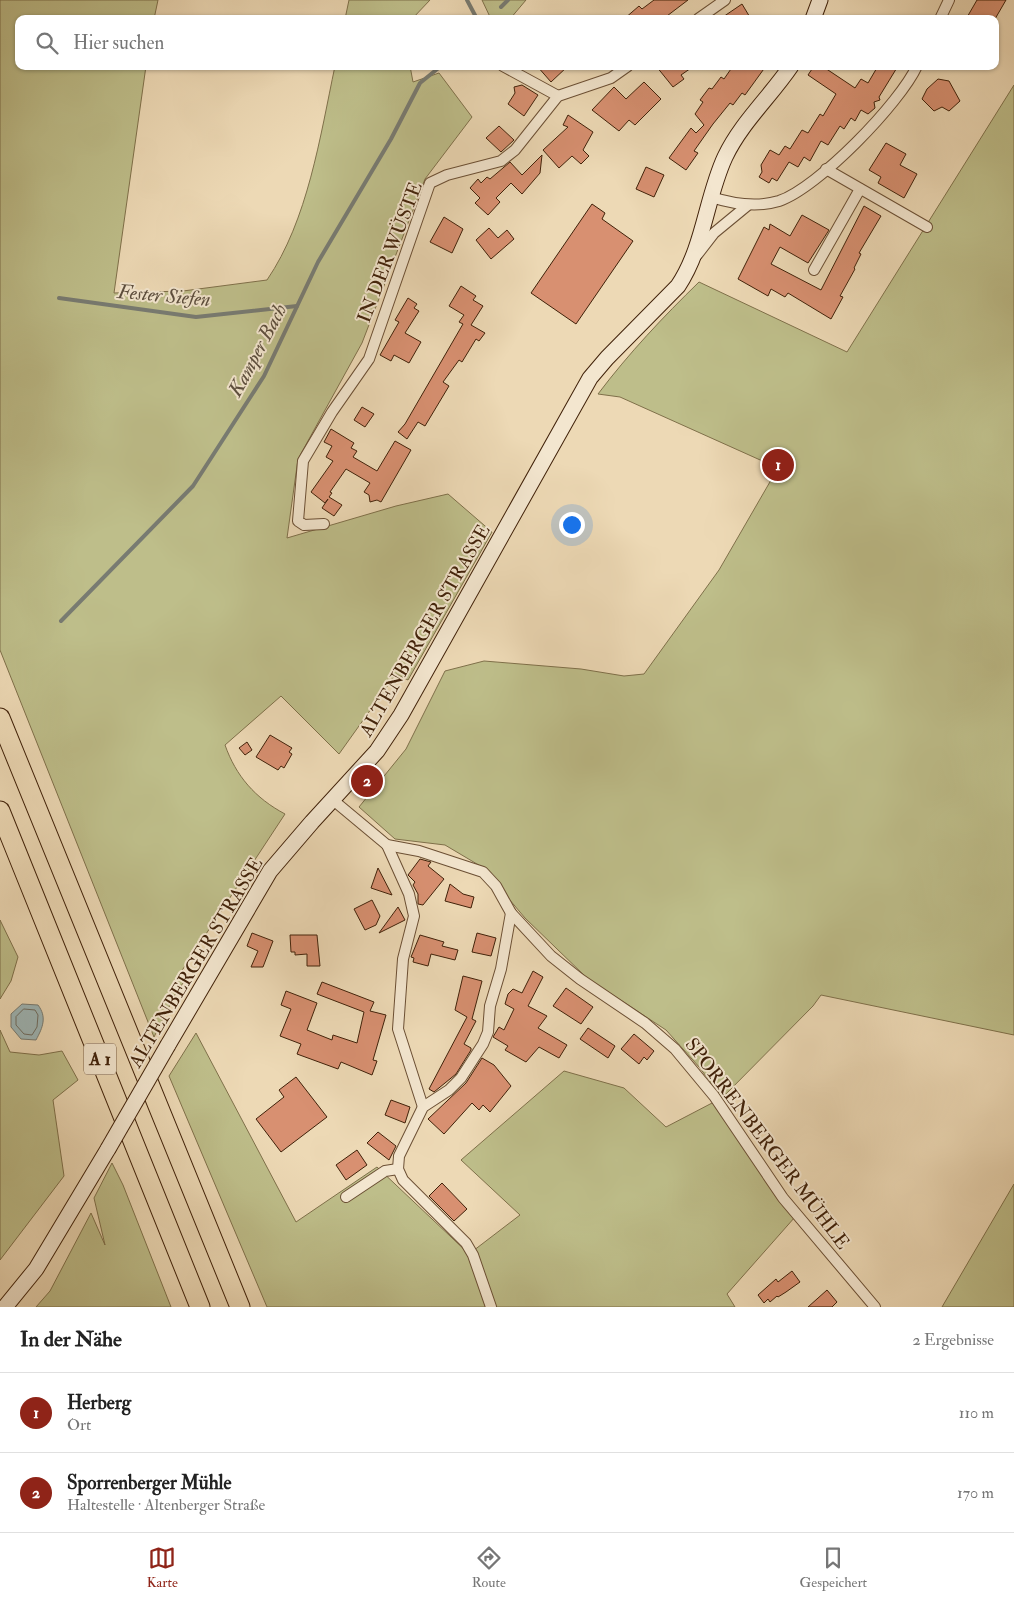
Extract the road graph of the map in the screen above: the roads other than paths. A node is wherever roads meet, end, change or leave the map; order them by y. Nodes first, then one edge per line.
1 (725, 0) edge
2 (820, 0) edge
3 (949, 0) edge
4 (704, 15) edge
5 (814, 15) edge
6 (942, 15) edge
7 (510, 70) edge
8 (622, 70) edge
9 (787, 70) edge
10 (915, 70) edge
11 (558, 96) junction
12 (826, 169) junction
13 (860, 190) junction
14 (712, 197) junction
15 (748, 205) junction
16 (927, 227) dead end
17 (693, 259) junction
18 (814, 270) dead end
19 (324, 524) dead end
20 (0, 718) edge
21 (333, 800) junction
22 (0, 812) edge
23 (386, 845) junction
24 (511, 913) junction
25 (423, 1107) junction
26 (398, 1169) junction
27 (346, 1196) dead end
28 (5, 1307) edge
29 (200, 1307) edge
30 (240, 1307) edge
31 (492, 1307) edge
32 (875, 1307) edge

1 - 4 street
2 - 5 main road
3 - 6 street
7 - 11 street
8 - 11 street
9 - 14 main road, ALTENBERGER STRASSE
10 - 12 street
11 - 19 street, IN DER WÜSTE
12 - 13 street
12 - 15 street
13 - 16 street
13 - 18 street
14 - 15 street
14 - 17 main road, ALTENBERGER STRASSE
15 - 17 street
17 - 21 main road, ALTENBERGER STRASSE
20 - 30 highway, A 1
21 - 23 street
21 - 28 main road, ALTENBERGER STRASSE, bridge
22 - 29 highway, A 1
23 - 24 street, SPORRENBERGER MÜHLE
23 - 25 street
24 - 25 street
24 - 32 street, SPORRENBERGER MÜHLE
25 - 26 street
26 - 27 street
26 - 31 street

